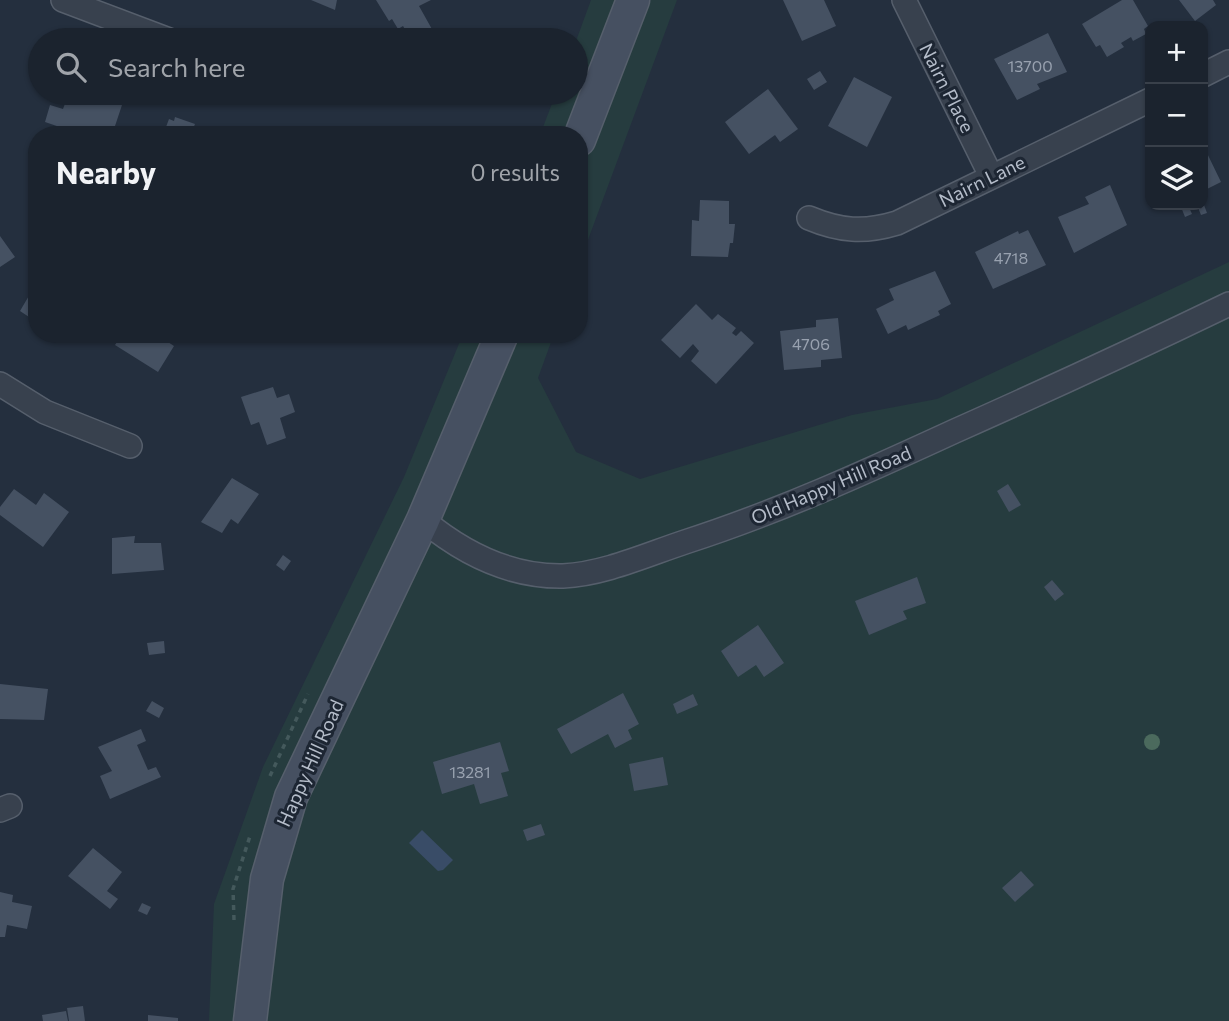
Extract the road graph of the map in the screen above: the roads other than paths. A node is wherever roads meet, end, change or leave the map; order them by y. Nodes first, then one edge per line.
1 (63, 0) edge
2 (633, 0) edge
3 (904, 0) edge
4 (95, 6) edge
5 (143, 28) edge
6 (1229, 62) edge
7 (1208, 72) edge
8 (1145, 102) edge
9 (584, 126) edge
10 (991, 176) junction
11 (808, 218) dead end
12 (1229, 304) edge
13 (498, 343) edge
14 (0, 384) edge
15 (130, 446) dead end
16 (423, 520) junction
17 (250, 1021) edge

1 - 4 street
2 - 9 street
3 - 10 street, Nairn Place
4 - 5 street
6 - 7 street
8 - 10 street, Nairn Lane
10 - 11 street, Nairn Lane
12 - 16 street, Old Happy Hill Road
13 - 16 street, Happy Hill Road
14 - 15 street
16 - 17 street, Happy Hill Road

